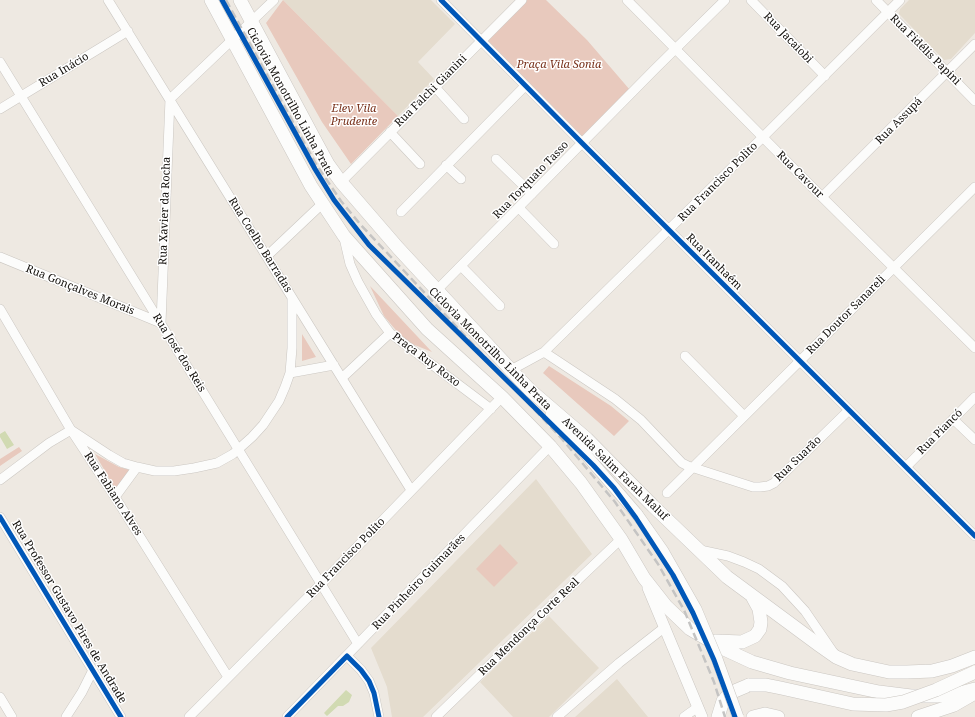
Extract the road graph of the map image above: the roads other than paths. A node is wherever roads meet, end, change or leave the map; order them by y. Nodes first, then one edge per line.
1 (108, 0) edge
2 (211, 0) edge
3 (240, 0) edge
4 (274, 0) edge
5 (441, 0) edge
6 (522, 0) edge
7 (627, 0) edge
8 (725, 0) edge
9 (751, 0) edge
10 (876, 0) edge
11 (900, 0) edge
12 (888, 12) junction
13 (252, 22) junction
14 (128, 31) junction
15 (233, 40) junction
16 (481, 41) junction
17 (975, 44) edge
18 (675, 49) junction
19 (0, 62) edge
20 (947, 73) junction
21 (825, 76) junction
22 (525, 86) junction
23 (434, 87) junction
24 (21, 96) junction
25 (170, 99) junction
26 (975, 101) edge
27 (0, 109) edge
28 (464, 119) dead end
29 (390, 132) junction
30 (763, 137) junction
31 (582, 143) junction
32 (496, 159) dead end
33 (420, 164) dead end
34 (446, 166) junction
35 (461, 179) dead end
36 (341, 182) junction
37 (975, 187) edge
38 (532, 194) junction
39 (822, 197) junction
40 (322, 204) junction
41 (519, 208) junction
42 (401, 212) dead end
43 (669, 230) junction
44 (344, 236) junction
45 (554, 244) dead end
46 (267, 256) junction
47 (0, 257) edge
48 (461, 266) junction
49 (894, 268) junction
50 (437, 290) junction
51 (292, 297) junction
52 (500, 306) dead end
53 (0, 309) edge
54 (161, 323) junction
55 (390, 333) junction
56 (975, 348) edge
57 (544, 352) junction
58 (685, 356) dead end
59 (799, 361) junction
60 (334, 365) junction
61 (511, 370) junction
62 (290, 373) junction
63 (343, 377) junction
64 (530, 390) junction
65 (502, 397) junction
66 (975, 397) edge
67 (491, 409) junction
68 (849, 410) junction
69 (744, 416) junction
70 (953, 419) junction
71 (71, 430) junction
72 (975, 440) edge
73 (550, 446) junction
74 (239, 450) junction
75 (137, 467) junction
76 (693, 467) junction
77 (906, 467) junction
78 (0, 480) edge
79 (412, 490) junction
80 (667, 493) dead end
81 (115, 497) junction
82 (0, 517) edge
83 (975, 536) edge
84 (621, 539) junction
85 (698, 550) junction
86 (644, 578) junction
87 (321, 584) junction
88 (751, 595) junction
89 (665, 627) junction
90 (711, 641) junction
91 (358, 644) junction
92 (347, 656) junction
93 (836, 657) junction
94 (975, 657) edge
95 (93, 670) junction
96 (975, 672) edge
97 (228, 677) junction
98 (975, 689) edge
99 (975, 693) edge
100 (0, 697) edge
101 (700, 712) edge
102 (12, 717) edge
103 (66, 717) edge
104 (121, 717) edge
105 (189, 717) edge
106 (287, 717) edge
107 (379, 717) edge
108 (436, 717) edge
109 (557, 717) edge
110 (684, 717) edge
111 (718, 717) edge
112 (738, 717) edge
113 (753, 717) edge
114 (778, 717) edge
115 (918, 717) edge

1 - 14 street, Rua Coelho Barradas
2 - 15 highway
3 - 13 highway, Avenida Salim Farah Maluf
4 - 13 street
5 - 16 street, Rua Itanhaém
6 - 16 street, Rua Falchi Gianini
7 - 18 street, Rua Cavour
8 - 18 street, Rua Torquato Tasso
9 - 21 street, Rua Jacaiobi
10 - 12 street, Rua Fidélis Papini
11 - 12 street, Rua Francisco Polito
12 - 20 street, Rua Fidélis Papini
12 - 21 street, Rua Francisco Polito
13 - 15 street
13 - 36 highway, Avenida Salim Farah Maluf
14 - 24 street, Rua Inácio
14 - 25 street, Rua Coelho Barradas
15 - 25 street
15 - 40 highway
16 - 22 street, Rua Itanhaém
16 - 23 street, Rua Falchi Gianini
17 - 20 street, Rua Assupá
18 - 30 street, Rua Cavour
18 - 31 street, Rua Torquato Tasso
19 - 24 street, Rua José dos Reis
20 - 26 street, Rua Fidélis Papini
20 - 39 street, Rua Assupá
21 - 30 street, Rua Francisco Polito
22 - 31 street, Rua Itanhaém
22 - 34 street
23 - 28 street
23 - 29 street, Rua Falchi Gianini
24 - 27 street, Rua Inácio
24 - 54 street, Rua José dos Reis
25 - 46 street, Rua Coelho Barradas
25 - 54 street, Rua Xavier da Rocha
29 - 33 street
29 - 36 street, Rua Falchi Gianini
30 - 39 street, Rua Cavour
30 - 43 street, Rua Francisco Polito
31 - 38 street, Rua Torquato Tasso
31 - 43 street, Rua Itanhaém
32 - 38 street
34 - 35 street
34 - 42 street
36 - 50 highway, Avenida Salim Farah Maluf
37 - 49 street, Rua Doutor Sanareli
38 - 41 street, Rua Torquato Tasso
39 - 49 street, Rua Cavour
40 - 44 highway
40 - 46 street
41 - 45 street
41 - 48 street, Rua Torquato Tasso
43 - 57 street, Rua Francisco Polito
43 - 59 street, Rua Itanhaém
44 - 55 street, Praça Ruy Roxo
44 - 65 highway
46 - 51 street, Rua Coelho Barradas
47 - 54 street, Rua Gonçalves Morais
48 - 50 street, Rua Torquato Tasso
48 - 52 street
49 - 56 street, Rua Cavour
49 - 59 street, Rua Doutor Sanareli
50 - 61 highway, Avenida Salim Farah Maluf
51 - 60 street, Rua Coelho Barradas
51 - 62 street
53 - 71 street, Rua Fabiano Alves
54 - 74 street, Rua José dos Reis
55 - 63 street
55 - 67 street, Praça Ruy Roxo
57 - 61 street, Rua Francisco Polito
57 - 76 street, Rua Suarão
58 - 69 street
59 - 68 street, Rua Itanhaém
59 - 69 street, Rua Doutor Sanareli
60 - 62 street
60 - 63 street, Rua Coelho Barradas
61 - 64 highway, Avenida Salim Farah Maluf
62 - 74 street
63 - 79 street, Rua Coelho Barradas
64 - 85 highway, Avenida Salim Farah Maluf
64 - 112 main road, bridge
65 - 67 street, Rua Francisco Polito
65 - 73 highway
66 - 70 street, Rua Piancó
67 - 79 street, Rua Francisco Polito
68 - 76 street, Rua Suarão
68 - 77 street, Rua Itanhaém
69 - 76 street, Rua Doutor Sanareli
70 - 72 street
70 - 77 street, Rua Piancó
71 - 75 street
71 - 78 street
71 - 81 street, Rua Fabiano Alves
73 - 84 highway
73 - 91 street, Rua Pinheiro Guimarães
74 - 75 street
74 - 87 street, Rua José dos Reis
75 - 81 street
76 - 80 street, Rua Doutor Sanareli
77 - 83 street, Rua Itanhaém
79 - 87 street, Rua Francisco Polito
81 - 97 street, Rua Fabiano Alves
82 - 95 street, Rua Professor Gustavo Pires de Andrade
84 - 86 highway
84 - 108 street, Rua Mendonça Corte Real
85 - 88 highway, Avenida Salim Farah Maluf
85 - 93 street
86 - 89 main road
86 - 90 highway
87 - 91 street, Rua José dos Reis
87 - 97 street, Rua Francisco Polito
88 - 90 highway
88 - 93 highway, Avenida Salim Farah Maluf
89 - 101 main road
89 - 109 street
90 - 98 highway
91 - 92 street, Rua Pinheiro Guimarães
92 - 106 street, Rua Pinheiro Guimarães
92 - 107 street
93 - 94 highway, Avenida Salim Farah Maluf
95 - 103 street
95 - 104 street, Rua Professor Gustavo Pires de Andrade
96 - 111 highway, bridge
97 - 105 street, Rua Francisco Polito
99 - 115 highway
100 - 102 street
101 - 110 street
113 - 114 highway

